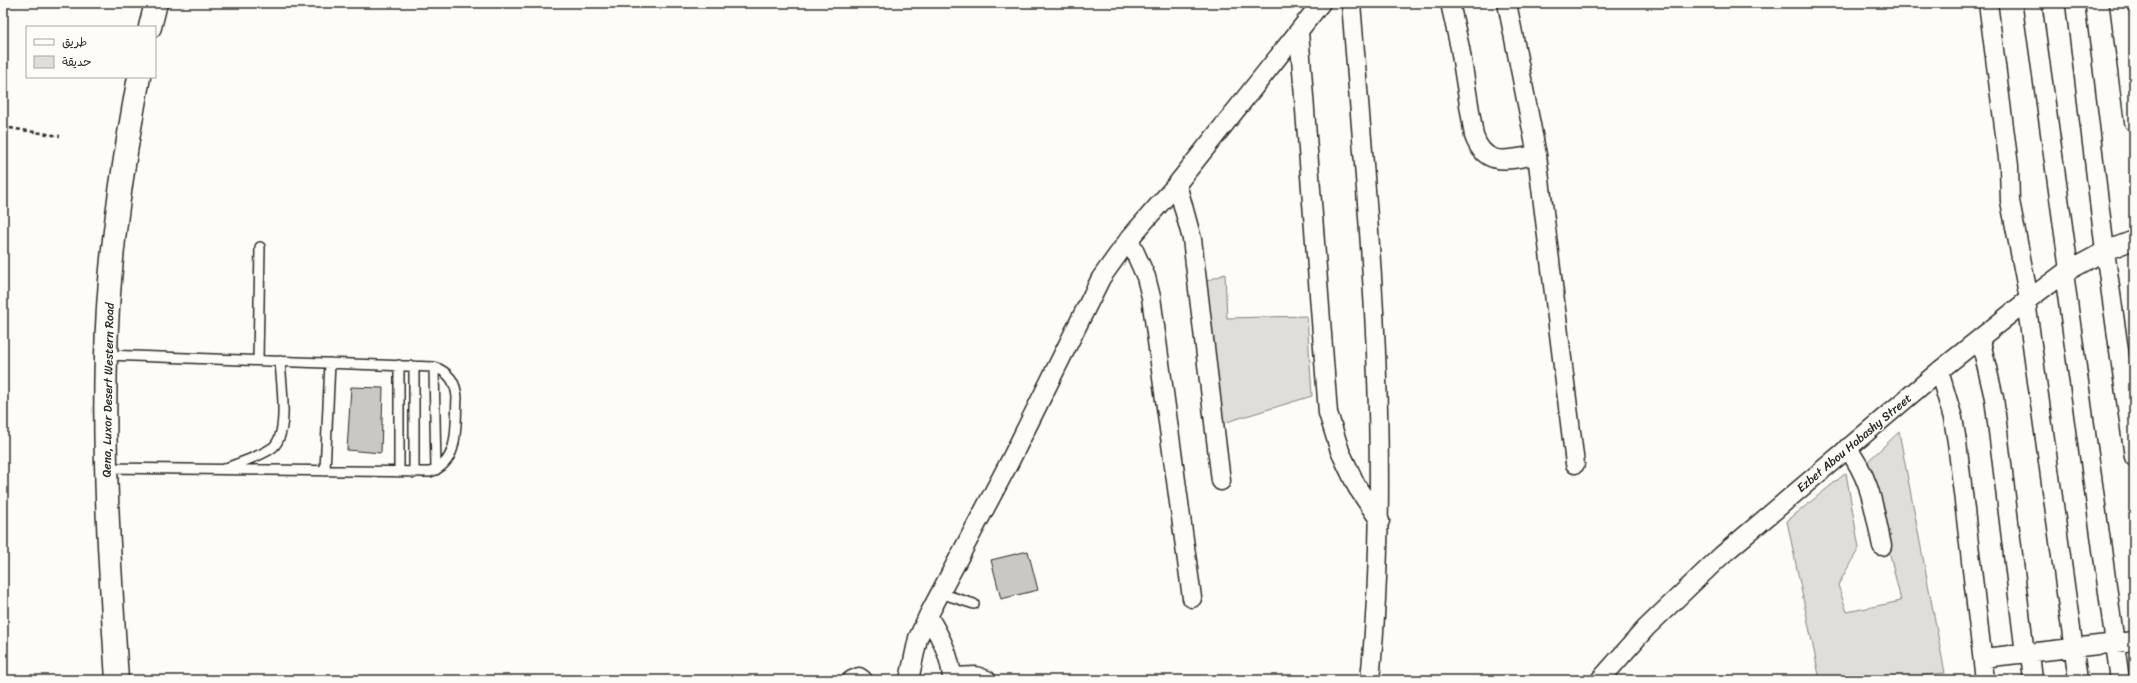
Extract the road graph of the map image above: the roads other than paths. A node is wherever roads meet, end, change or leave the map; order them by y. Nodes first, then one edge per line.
1 (156, 3) edge
2 (1321, 3) edge
3 (1351, 3) edge
4 (1450, 3) edge
5 (1507, 3) edge
6 (1988, 3) edge
7 (2032, 3) edge
8 (2075, 3) edge
9 (2119, 3) edge
10 (150, 26) edge
11 (1299, 31) junction
12 (139, 78) edge
13 (2134, 122) edge
14 (1537, 155) junction
15 (1177, 184) junction
16 (1129, 239) junction
17 (2134, 240) edge
18 (260, 247) dead end
19 (2105, 251) junction
20 (2066, 271) junction
21 (2027, 300) junction
22 (1980, 338) junction
23 (106, 355) junction
24 (258, 360) junction
25 (280, 361) junction
26 (330, 363) junction
27 (399, 365) junction
28 (414, 366) junction
29 (434, 367) junction
30 (1939, 371) junction
31 (1847, 448) junction
32 (2134, 457) edge
33 (1575, 464) dead end
34 (106, 468) junction
35 (223, 469) junction
36 (436, 470) junction
37 (325, 471) junction
38 (399, 472) junction
39 (414, 473) junction
40 (1221, 481) dead end
41 (1380, 521) junction
42 (1882, 546) dead end
43 (940, 593) junction
44 (1192, 598) dead end
45 (974, 604) dead end
46 (928, 616) junction
47 (2134, 641) edge
48 (2115, 644) junction
49 (2074, 649) junction
50 (2028, 654) junction
51 (1983, 658) junction
52 (952, 679) edge
53 (117, 680) edge
54 (852, 680) edge
55 (863, 680) edge
56 (909, 680) edge
57 (986, 680) edge
58 (1370, 680) edge
59 (1600, 680) edge
60 (1986, 680) edge
61 (2033, 680) edge
62 (2078, 680) edge
63 (2120, 680) edge

1 - 10 main road
2 - 11 street
3 - 41 street
4 - 14 street
5 - 14 street
6 - 21 street
7 - 20 street
8 - 19 street
9 - 13 street
11 - 15 street
11 - 41 street
12 - 23 main road, Qena, Luxor Desert Western Road
14 - 33 street
15 - 16 street
15 - 40 street
16 - 43 street
16 - 44 street
17 - 19 street, Ezbet Abou Habashy Street
18 - 24 lane
19 - 20 street, Ezbet Abou Habashy Street
19 - 32 street
20 - 21 street, Ezbet Abou Habashy Street
20 - 48 street
21 - 22 street, Ezbet Abou Habashy Street
21 - 49 street
22 - 30 street, Ezbet Abou Habashy Street
22 - 50 street
23 - 24 lane
23 - 34 main road, Qena, Luxor Desert Western Road
24 - 25 lane
25 - 26 lane
25 - 35 lane
26 - 27 lane
26 - 37 lane
27 - 28 lane
27 - 38 lane
28 - 29 lane
28 - 39 lane
29 - 36 lane
29 - 36 lane
30 - 31 street, Ezbet Abou Habashy Street
30 - 51 street
31 - 42 street
31 - 59 street, Ezbet Abou Habashy Street
34 - 35 lane
34 - 53 main road, Qena, Luxor Desert Western Road
35 - 37 lane
36 - 39 lane
37 - 38 lane
38 - 39 lane
41 - 58 street
43 - 45 lane
43 - 46 street
46 - 52 street
46 - 56 street
47 - 48 street
48 - 49 street
48 - 63 street
49 - 50 street
49 - 62 street
50 - 51 street
50 - 61 street
51 - 60 street
52 - 57 street
54 - 55 street

